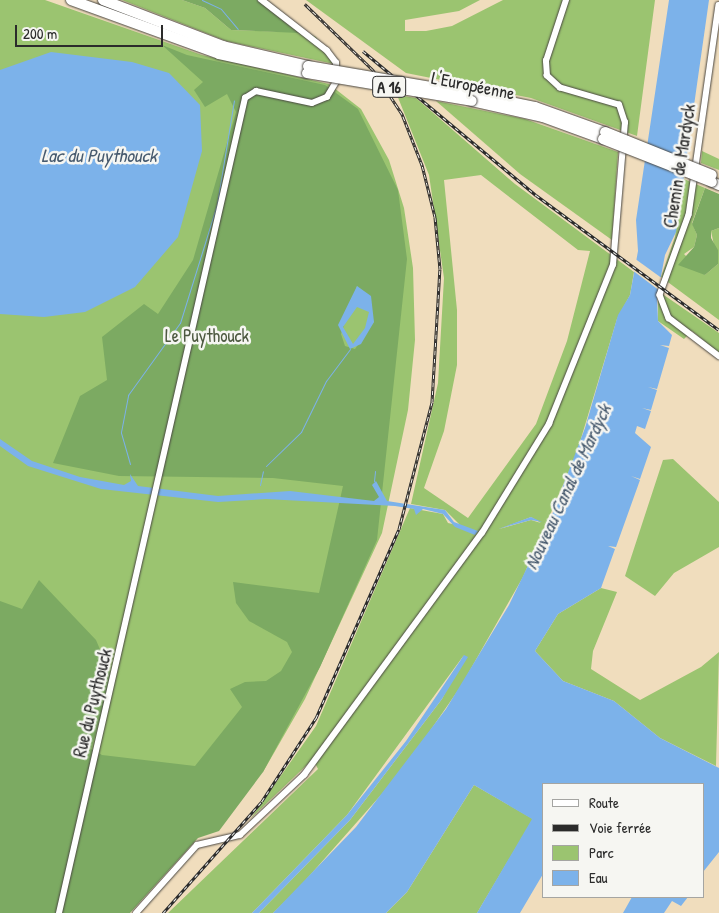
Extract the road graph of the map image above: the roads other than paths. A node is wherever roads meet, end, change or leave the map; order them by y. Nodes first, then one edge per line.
1 (71, 0) edge
2 (104, 0) edge
3 (566, 0) edge
4 (264, 2) edge
5 (719, 5) edge
6 (307, 69) junction
7 (715, 180) edge
8 (719, 356) edge
9 (59, 913) edge
10 (136, 913) edge

1 - 6 highway, L'Européenne / A 16
2 - 6 highway, L'Européenne / A 16
3 - 10 street
4 - 9 street, Rue du Puythouck
5 - 8 street, Chemin de Mardyck
6 - 7 highway, L'Européenne / A 16, bridge

